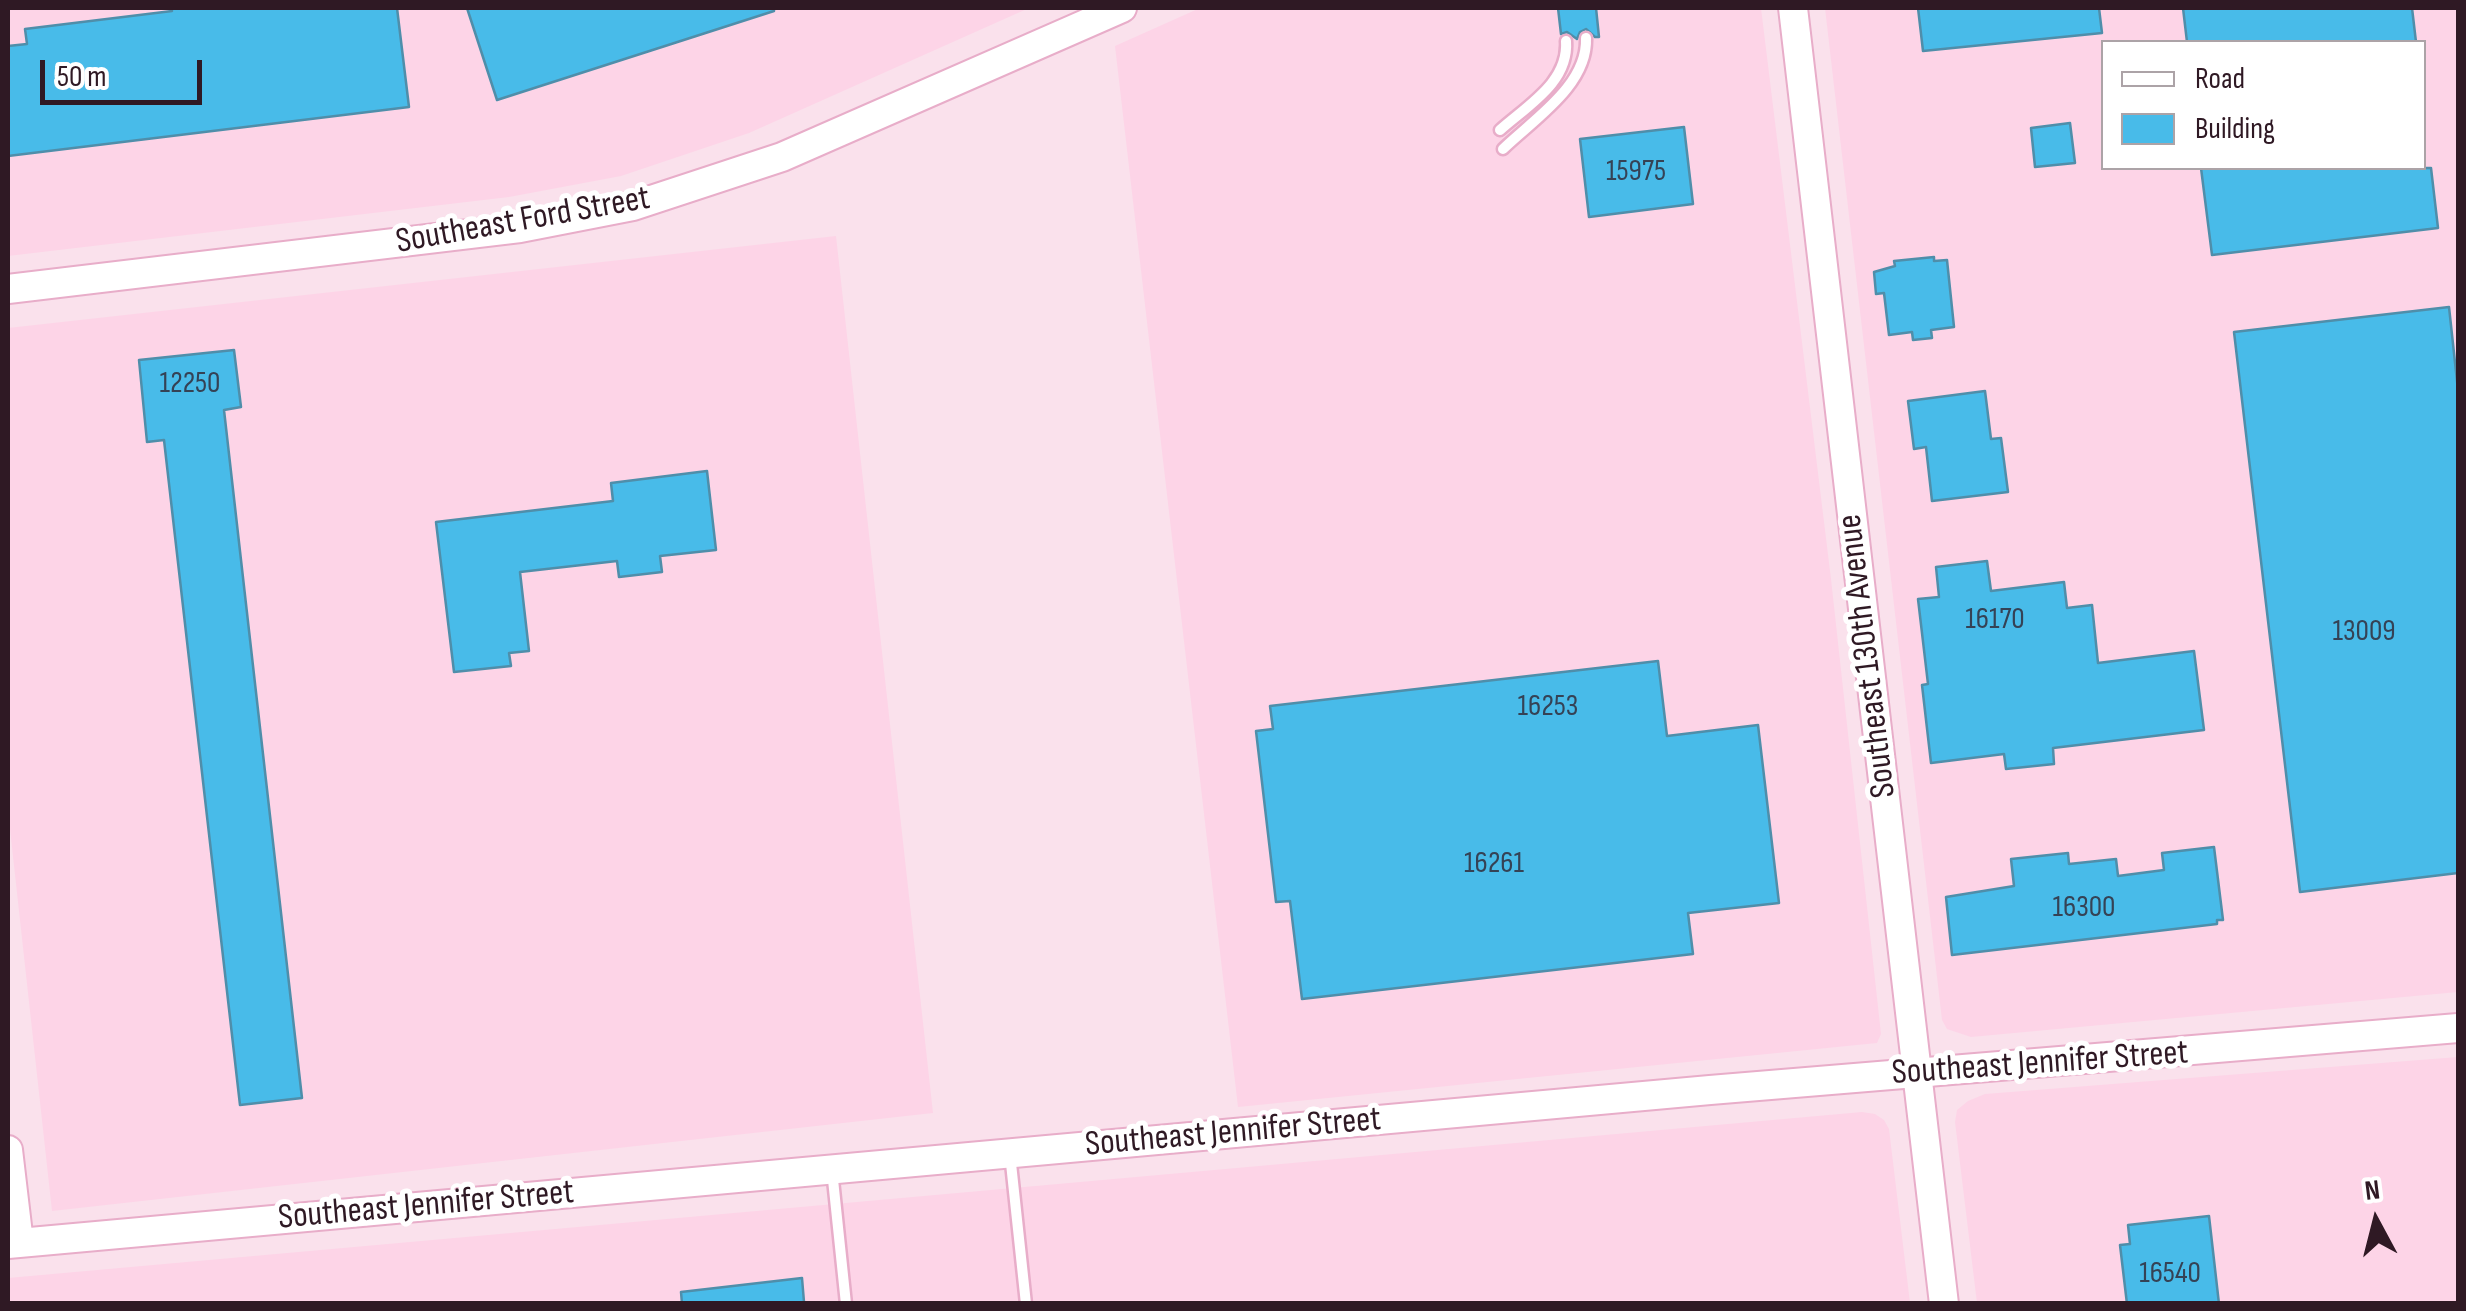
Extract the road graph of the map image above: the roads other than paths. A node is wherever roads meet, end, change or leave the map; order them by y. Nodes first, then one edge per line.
1 (1122, 8) edge
2 (1793, 8) edge
3 (1586, 38) dead end
4 (1566, 41) dead end
5 (1500, 130) dead end
6 (1502, 149) dead end
7 (8, 289) edge
8 (2458, 1028) edge
9 (1917, 1073) junction
10 (8, 1150) edge
11 (1010, 1153) junction
12 (832, 1169) junction
13 (13, 1243) edge
14 (846, 1304) edge
15 (1026, 1304) edge
16 (1944, 1304) edge

1 - 7 main road, Southeast Ford Street
2 - 9 main road, Southeast 130th Avenue
3 - 6 lane
4 - 5 lane
8 - 9 main road, Southeast Jennifer Street
9 - 11 main road, Southeast Jennifer Street
9 - 16 main road, Southeast 130th Avenue
10 - 13 main road
11 - 12 main road, Southeast Jennifer Street
11 - 15 lane
12 - 13 main road, Southeast Jennifer Street
12 - 14 lane

